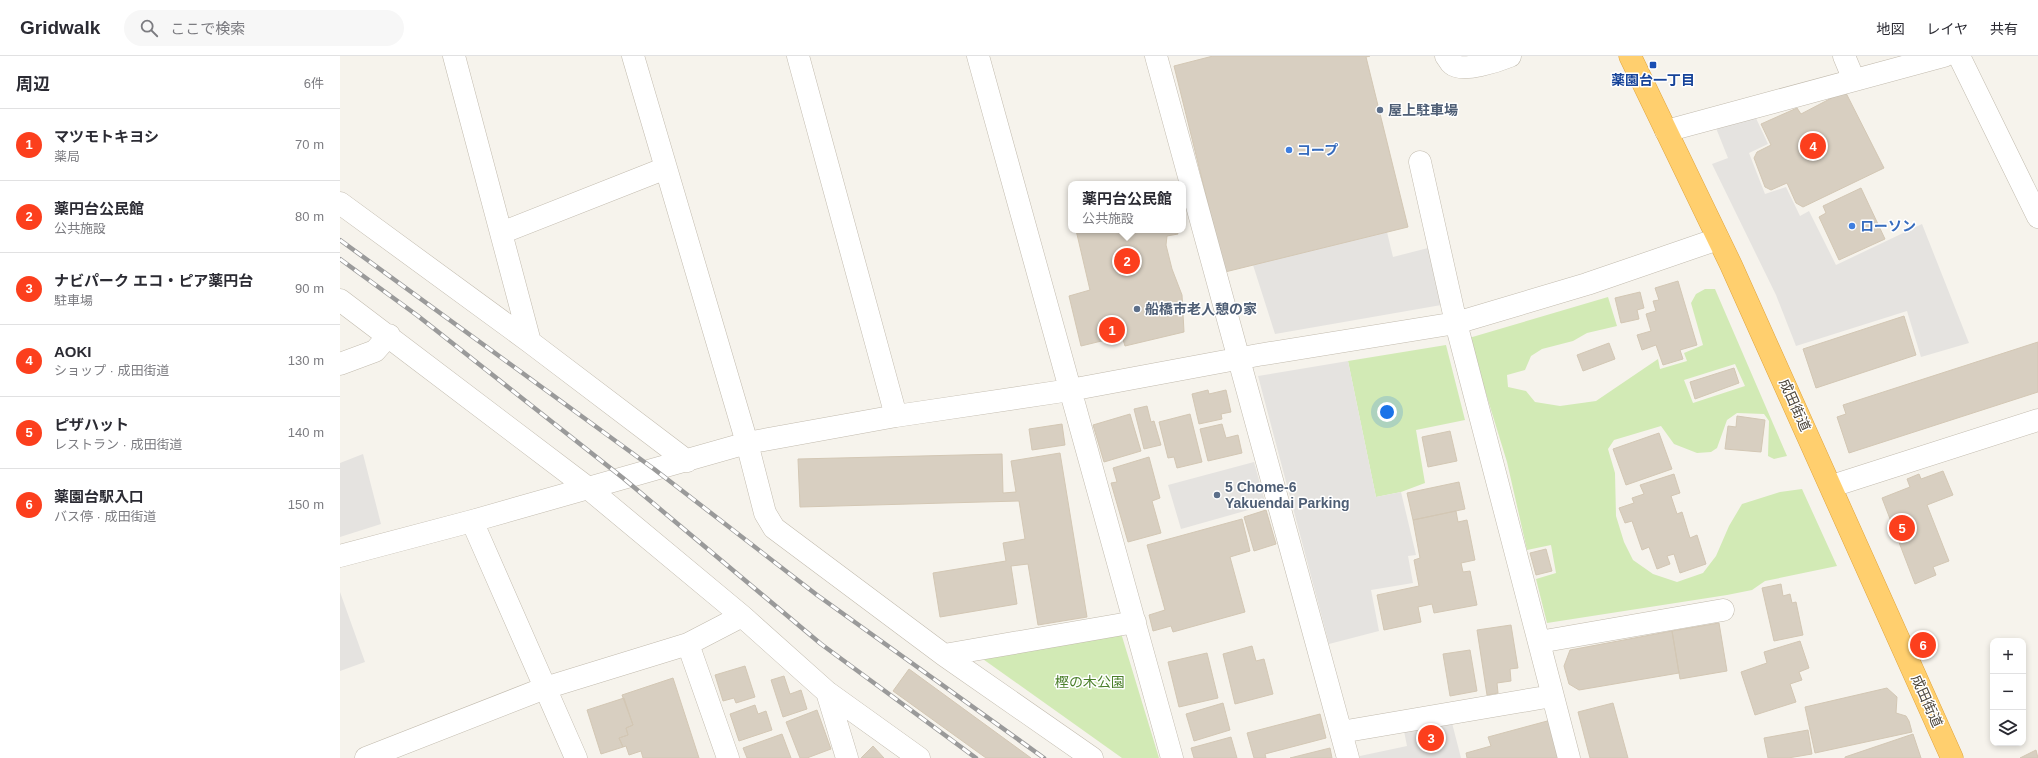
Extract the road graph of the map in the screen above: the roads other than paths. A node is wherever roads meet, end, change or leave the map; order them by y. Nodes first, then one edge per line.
1 (454, 56) edge
2 (633, 56) edge
3 (798, 56) edge
4 (978, 56) edge
5 (1156, 56) edge
6 (1446, 56) edge
7 (1510, 56) edge
8 (1630, 56) edge
9 (1844, 56) edge
10 (1944, 56) edge
11 (1959, 56) edge
12 (1854, 80) junction
13 (1666, 131) junction
14 (1420, 162) dead end
15 (666, 168) junction
16 (340, 203) edge
17 (2038, 217) edge
18 (501, 233) junction
19 (1718, 239) junction
20 (340, 300) edge
21 (1456, 323) junction
22 (389, 335) junction
23 (530, 342) junction
24 (1238, 359) junction
25 (340, 364) edge
26 (1070, 390) junction
27 (896, 416) junction
28 (2038, 420) edge
29 (747, 444) junction
30 (687, 461) junction
31 (1832, 486) junction
32 (588, 488) junction
33 (472, 521) junction
34 (340, 556) edge
35 (1723, 610) dead end
36 (742, 616) junction
37 (1135, 622) junction
38 (1538, 642) junction
39 (688, 644) junction
40 (944, 655) junction
41 (545, 688) junction
42 (828, 692) junction
43 (1552, 696) junction
44 (1341, 732) junction
45 (388, 754) edge
46 (366, 758) edge
47 (576, 758) edge
48 (728, 758) edge
49 (847, 758) edge
50 (919, 758) edge
51 (1092, 758) edge
52 (1172, 758) edge
53 (1348, 758) edge
54 (1569, 758) edge
55 (1952, 758) edge

1 - 18 street
2 - 15 street
3 - 27 street
4 - 26 street
5 - 24 street
6 - 7 street
8 - 13 highway, 成田街道
9 - 12 street
10 - 12 street
11 - 17 street
12 - 13 street
13 - 19 highway, 成田街道
14 - 21 street
15 - 18 street
15 - 29 street
16 - 23 street
18 - 23 street
19 - 21 street
19 - 31 highway, 成田街道
20 - 22 street
21 - 24 street
21 - 38 street
22 - 25 street
22 - 32 street
23 - 30 street
24 - 26 street
24 - 44 street
26 - 27 street
26 - 37 street
27 - 29 street
28 - 31 street
29 - 30 street
29 - 40 street
30 - 32 street
31 - 55 highway, 成田街道
32 - 33 street
32 - 36 street
33 - 34 street
33 - 41 street
35 - 38 street
36 - 39 street
36 - 42 street
37 - 40 street
37 - 52 street
38 - 43 street
39 - 41 street
39 - 48 street
40 - 51 street
41 - 45 street
41 - 47 street
42 - 49 street
42 - 50 street
43 - 44 street
43 - 54 street
44 - 53 street
45 - 46 street

